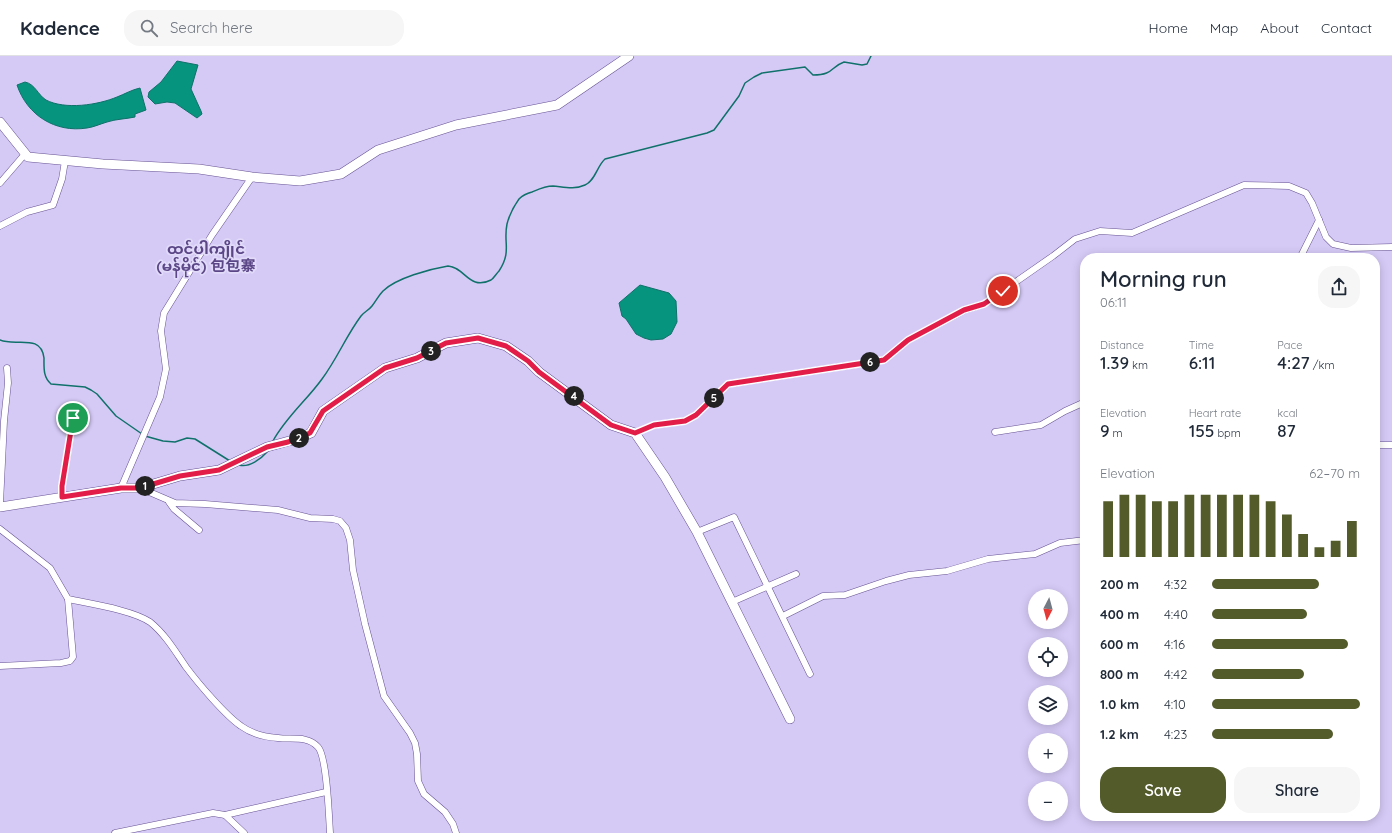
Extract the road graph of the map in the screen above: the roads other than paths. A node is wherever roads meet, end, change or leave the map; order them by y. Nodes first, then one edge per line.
1 (629, 56) edge
2 (0, 122) edge
3 (25, 154) junction
4 (65, 161) junction
5 (252, 177) junction
6 (0, 183) edge
7 (1319, 220) junction
8 (0, 226) edge
9 (1392, 247) edge
10 (1302, 253) edge
11 (7, 368) dead end
12 (1080, 404) edge
13 (73, 418) dead end
14 (996, 432) dead end
15 (635, 433) junction
16 (1380, 445) edge
17 (1392, 445) edge
18 (121, 488) junction
19 (140, 488) junction
20 (62, 497) junction
21 (169, 502) junction
22 (0, 503) edge
23 (0, 507) edge
24 (0, 529) edge
25 (199, 530) dead end
26 (697, 532) junction
27 (1080, 541) edge
28 (796, 574) dead end
29 (768, 587) junction
30 (68, 599) junction
31 (732, 602) junction
32 (783, 616) junction
33 (0, 666) edge
34 (810, 674) dead end
35 (790, 719) dead end
36 (326, 792) junction
37 (225, 815) junction
38 (115, 833) edge
39 (244, 833) edge
40 (330, 833) edge
41 (456, 833) edge

1 - 5 street
2 - 3 street
3 - 4 street
3 - 6 street
4 - 5 street
4 - 8 street
5 - 18 street
7 - 9 street
7 - 10 street
7 - 15 street
11 - 22 street
12 - 14 street
13 - 20 street
15 - 19 street
15 - 26 street
16 - 17 street
18 - 19 street
18 - 20 street
19 - 21 street
20 - 23 street
21 - 25 street
21 - 41 street
24 - 30 street
26 - 29 street
26 - 31 street
27 - 32 street
28 - 29 street
29 - 31 street
29 - 32 street
30 - 33 street
30 - 36 street
31 - 35 street
32 - 34 street
36 - 37 street
36 - 40 street
37 - 38 street
37 - 39 street

